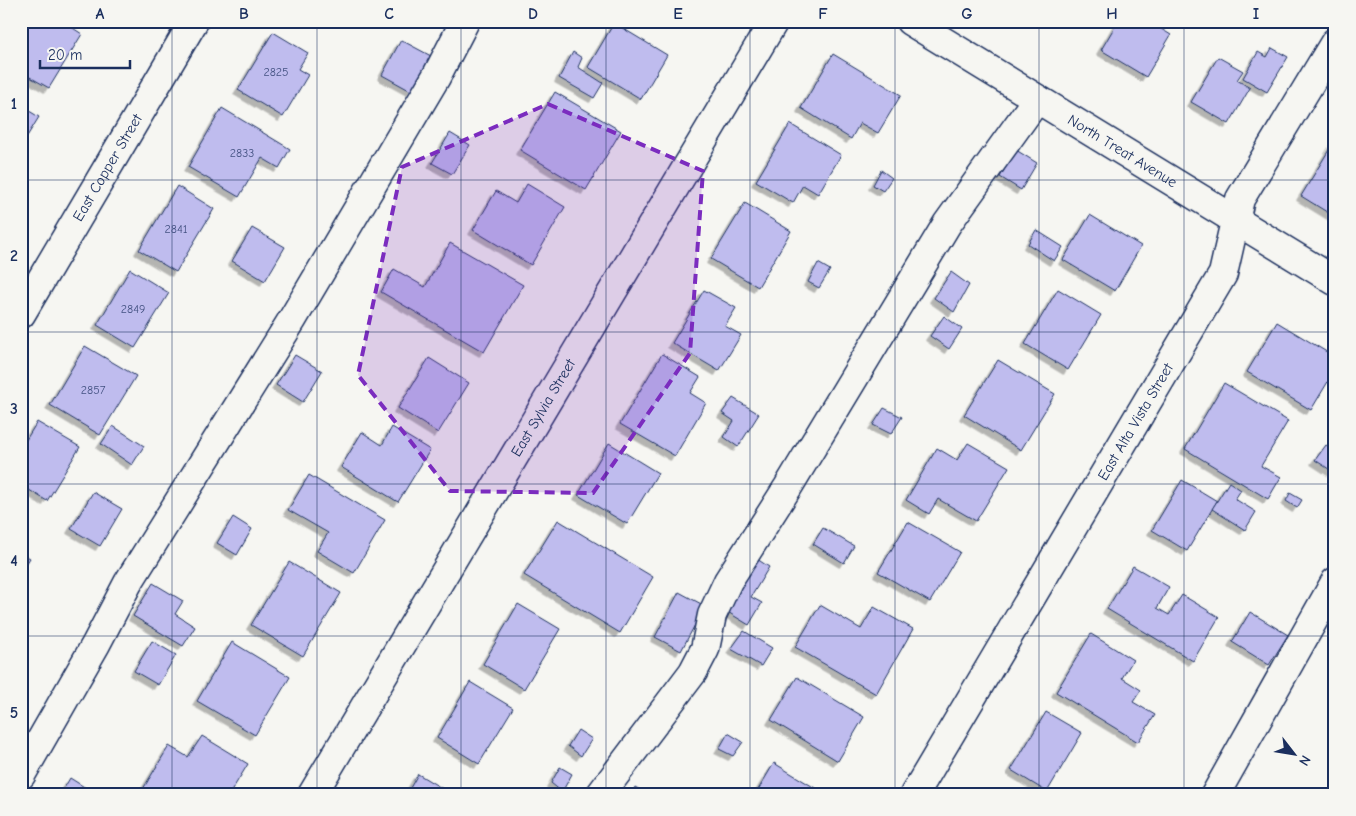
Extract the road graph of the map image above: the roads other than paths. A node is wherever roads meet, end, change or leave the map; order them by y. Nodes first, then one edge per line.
1 (194, 21) edge
2 (465, 21) edge
3 (774, 21) edge
4 (915, 22) edge
5 (1335, 42) edge
6 (1037, 99) junction
7 (1235, 220) junction
8 (1335, 281) edge
9 (21, 314) edge
10 (1335, 582) edge
11 (21, 775) edge
12 (312, 795) edge
13 (600, 795) edge
14 (914, 795) edge
15 (1215, 795) edge

1 - 9 street, East Copper Street
2 - 11 street
3 - 12 street, East Sylvia Street
4 - 6 street, North Treat Avenue
5 - 7 street, East Alta Vista Street
6 - 7 street, North Treat Avenue
6 - 13 street
7 - 8 street, North Treat Avenue
7 - 14 street, East Alta Vista Street
10 - 15 street

